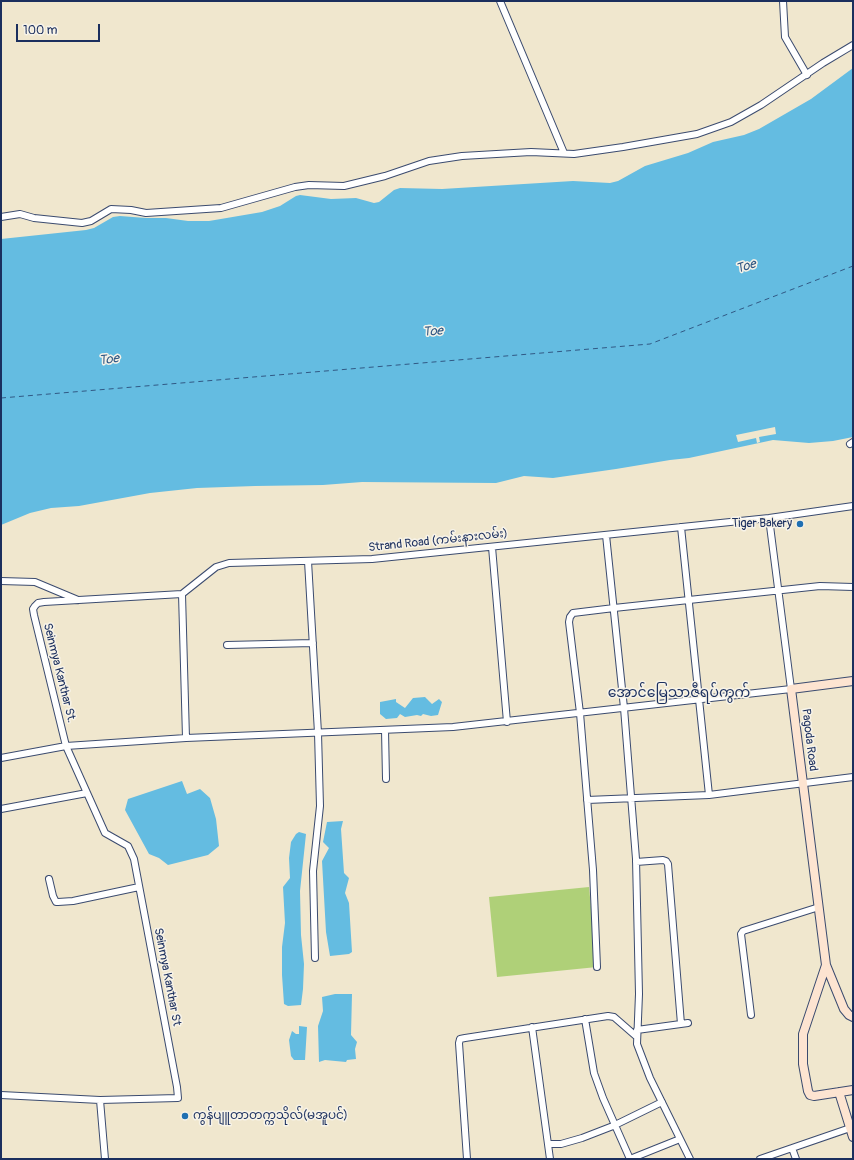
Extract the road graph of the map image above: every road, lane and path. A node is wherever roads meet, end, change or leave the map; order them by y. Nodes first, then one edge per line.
1 (500, 1) edge
2 (783, 1) edge
3 (853, 45) edge
4 (807, 75) junction
5 (564, 153) junction
6 (1, 217) edge
7 (853, 506) edge
8 (769, 518) junction
9 (681, 527) junction
10 (606, 535) junction
11 (492, 547) junction
12 (308, 560) junction
13 (1, 581) edge
14 (853, 587) edge
15 (778, 591) junction
16 (182, 594) junction
17 (688, 600) junction
18 (79, 601) junction
19 (614, 608) junction
20 (313, 643) junction
21 (227, 645) dead end
22 (853, 681) edge
23 (791, 688) junction
24 (699, 699) junction
25 (624, 708) junction
26 (580, 713) junction
27 (507, 722) junction
28 (385, 730) junction
29 (318, 733) junction
30 (186, 738) junction
31 (66, 746) junction
32 (1, 758) edge
33 (853, 777) edge
34 (386, 779) dead end
35 (803, 784) junction
36 (87, 793) junction
37 (709, 795) junction
38 (631, 798) junction
39 (587, 800) junction
40 (1, 809) edge
41 (636, 862) junction
42 (49, 879) dead end
43 (140, 887) junction
44 (819, 907) junction
45 (315, 958) dead end
46 (826, 965) junction
47 (597, 967) dead end
48 (751, 1015) dead end
49 (853, 1017) edge
50 (585, 1019) junction
51 (688, 1023) dead end
52 (681, 1024) junction
53 (532, 1027) junction
54 (637, 1030) junction
55 (637, 1038) junction
56 (853, 1090) edge
57 (839, 1092) junction
58 (1, 1095) edge
59 (100, 1100) junction
60 (662, 1102) junction
61 (615, 1125) junction
62 (852, 1127) edge
63 (853, 1137) edge
64 (680, 1139) junction
65 (548, 1144) junction
66 (792, 1148) junction
67 (105, 1159) edge
68 (467, 1159) edge
69 (550, 1159) edge
70 (690, 1159) edge
71 (760, 1159) edge
72 (796, 1159) edge

1 - 5 street
2 - 4 street
3 - 4 street
4 - 5 street
5 - 6 street
7 - 8 street, Strand Road (ကမ်းနားလမ်း)
8 - 9 street, Strand Road (ကမ်းနားလမ်း)
8 - 15 street, Pagoda Road
9 - 10 street, Strand Road (ကမ်းနားလမ်း)
9 - 17 street
10 - 11 street, Strand Road (ကမ်းနားလမ်း)
10 - 19 street
11 - 12 street, Strand Road (ကမ်းနားလမ်း)
11 - 27 street
12 - 16 street, Strand Road (ကမ်းနားလမ်း)
12 - 20 street
13 - 18 street
14 - 15 street
15 - 17 street
15 - 23 street, Pagoda Road
16 - 18 street
16 - 30 street
17 - 19 street
17 - 24 street
18 - 31 street, Seinmya Kanthar St.
19 - 25 street
19 - 26 street
20 - 21 street
20 - 29 street
22 - 23 main road
23 - 24 street
23 - 35 main road, Pagoda Road
24 - 25 street
24 - 37 street
25 - 26 street
25 - 38 street
26 - 27 street
26 - 39 street
27 - 28 street
28 - 29 street
28 - 34 street
29 - 30 street
29 - 45 street
30 - 31 street
31 - 32 street
31 - 36 street, Seinmya Kanthar St
33 - 35 street
35 - 37 street
35 - 44 main road, Pagoda Road
36 - 40 street
36 - 43 street, Seinmya Kanthar St
37 - 38 street
38 - 39 street
38 - 41 street
39 - 47 street
41 - 52 street
41 - 54 street
42 - 43 street
43 - 59 street, Seinmya Kanthar St
44 - 46 main road, Pagoda Road
44 - 48 street
46 - 49 main road, Pagoda Road
46 - 57 main road, Pagoda Road
50 - 53 street
50 - 55 street
50 - 61 street
51 - 52 street
52 - 54 street
53 - 65 street
53 - 68 street
54 - 55 street
55 - 60 street
56 - 57 main road, Pagoda Road
57 - 62 main road
58 - 59 street
59 - 67 street
60 - 61 street
60 - 64 street
61 - 64 street
61 - 65 street
62 - 63 main road
62 - 66 street
64 - 70 street
65 - 69 street
66 - 71 street
66 - 72 street

